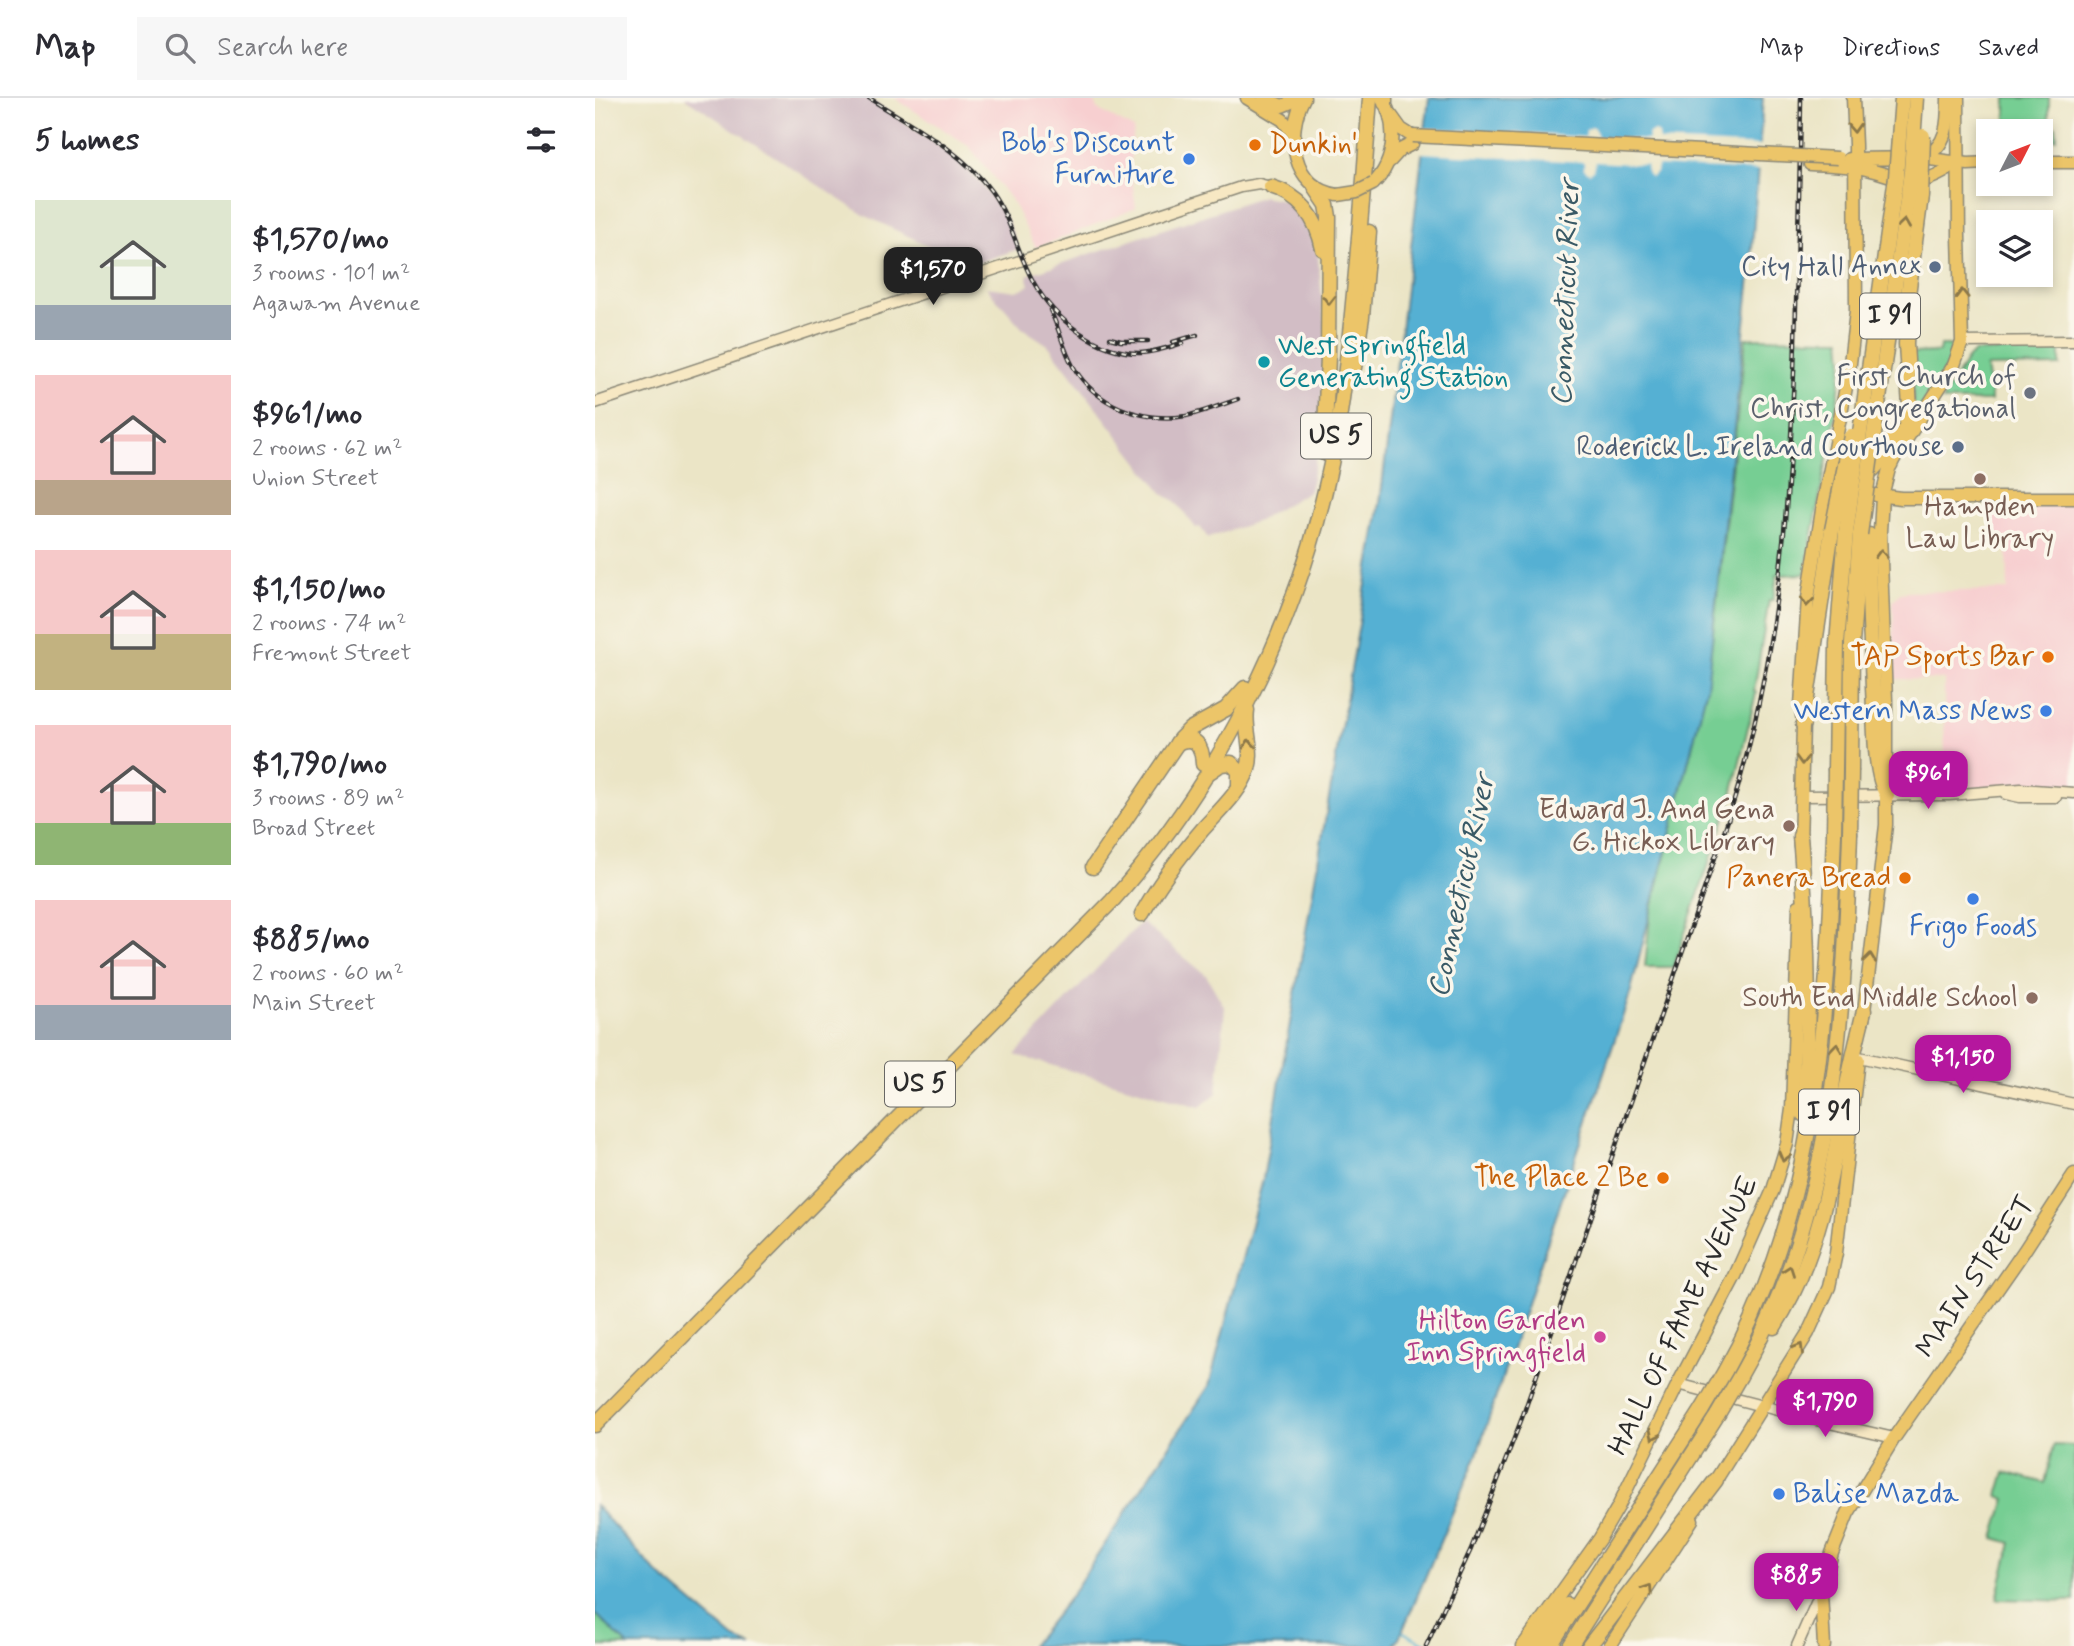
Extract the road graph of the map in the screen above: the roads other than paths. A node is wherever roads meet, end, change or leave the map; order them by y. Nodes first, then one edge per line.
1 (1247, 98) edge
2 (1264, 98) edge
3 (1303, 98) edge
4 (1362, 98) edge
5 (1370, 98) edge
6 (1853, 98) edge
7 (1902, 98) edge
8 (1916, 98) edge
9 (1923, 98) edge
10 (1948, 98) edge
11 (1958, 98) edge
12 (1386, 103) edge
13 (1294, 139) junction
14 (1412, 140) junction
15 (1922, 158) junction
16 (1959, 162) junction
17 (2053, 162) edge
18 (2074, 162) edge
19 (1854, 163) junction
20 (1976, 163) edge
21 (1386, 167) junction
22 (1375, 182) junction
23 (1271, 187) joint
24 (1315, 187) junction
25 (1328, 272) junction
26 (2074, 341) edge
27 (1962, 342) junction
28 (595, 403) edge
29 (1910, 408) junction
30 (1837, 439) junction
31 (1328, 453) junction
32 (1890, 465) junction
33 (1827, 487) junction
34 (1882, 496) junction
35 (2074, 498) edge
36 (1852, 533) junction
37 (1247, 695) junction
38 (1803, 724) junction
39 (1177, 743) junction
40 (1219, 746) junction
41 (1203, 764) junction
42 (1203, 779) junction
43 (1239, 785) junction
44 (2074, 794) edge
45 (1887, 795) junction
46 (1801, 796) junction
47 (1800, 836) junction
48 (1093, 867) dead end
49 (1142, 914) dead end
50 (1864, 1012) junction
51 (1859, 1056) junction
52 (2074, 1104) edge
53 (2074, 1174) edge
54 (1787, 1224) junction
55 (1743, 1372) junction
56 (1678, 1384) junction
57 (1763, 1406) junction
58 (598, 1416) edge
59 (1894, 1438) junction
60 (1716, 1480) junction
61 (1608, 1555) junction
62 (1821, 1592) junction
63 (1822, 1645) edge
64 (1523, 1646) edge
65 (1535, 1646) edge
66 (1550, 1646) edge
67 (1570, 1646) edge
68 (1589, 1646) edge
69 (1610, 1646) edge
70 (1797, 1646) edge

1 - 13 main road
2 - 3 main road
3 - 13 main road
4 - 31 highway, US 5
5 - 31 highway, US 5
6 -> 19 main road, HALL OF FAME AVENUE
7 - 36 highway, I 91, bridge
36 -> 8 highway, I 91, bridge
9 - 29 highway, bridge
10 - 15 main road
11 - 16 main road
12 - 14 main road
12 - 21 main road
13 - 24 main road
14 - 19 main road
14 - 21 main road
15 - 16 main road
15 - 19 main road
16 - 19 main road
16 - 20 main road
27 -> 16 main road
17 - 18 main road
19 - 30 main road, HALL OF FAME AVENUE
21 - 22 main road
22 - 24 main road, bridge
22 - 31 highway
23 - 25 highway
23 - 28 street
24 - 25 highway
25 -> 31 highway
26 - 27 street
27 - 32 main road
29 - 30 highway
29 - 32 highway
30 - 33 main road, HALL OF FAME AVENUE
31 - 37 highway, US 5
32 - 34 main road
33 - 34 main road
33 -> 38 main road, HALL OF FAME AVENUE
34 - 35 main road
45 -> 34 main road
36 - 38 highway
36 - 45 highway
36 - 54 highway, I 91, bridge
55 -> 36 highway, I 91, bridge
37 - 39 highway
37 - 40 highway, US 5
43 -> 37 highway
38 -> 46 main road, HALL OF FAME AVENUE
39 - 41 highway
39 - 48 highway
40 - 41 highway, US 5
40 - 42 highway, US 5
41 - 58 highway, US 5
42 - 43 highway
42 - 58 highway, US 5
43 - 49 highway
44 - 45 street
45 - 46 street
50 -> 45 main road
46 - 47 main road, HALL OF FAME AVENUE
47 - 54 highway
47 -> 56 main road, HALL OF FAME AVENUE
50 - 51 main road
50 - 55 highway
51 - 52 street
57 -> 51 main road
53 - 59 main road, MAIN STREET
54 - 61 highway, I 91, bridge
55 - 67 highway, I 91, bridge
56 - 57 street
56 -> 64 main road, HALL OF FAME AVENUE
57 - 59 street
57 - 60 main road
59 - 62 main road, MAIN STREET
60 - 68 highway
69 -> 60 main road
61 - 65 highway
61 - 66 highway, I 91
62 - 63 main road, MAIN STREET
62 - 70 street, MAIN STREET

